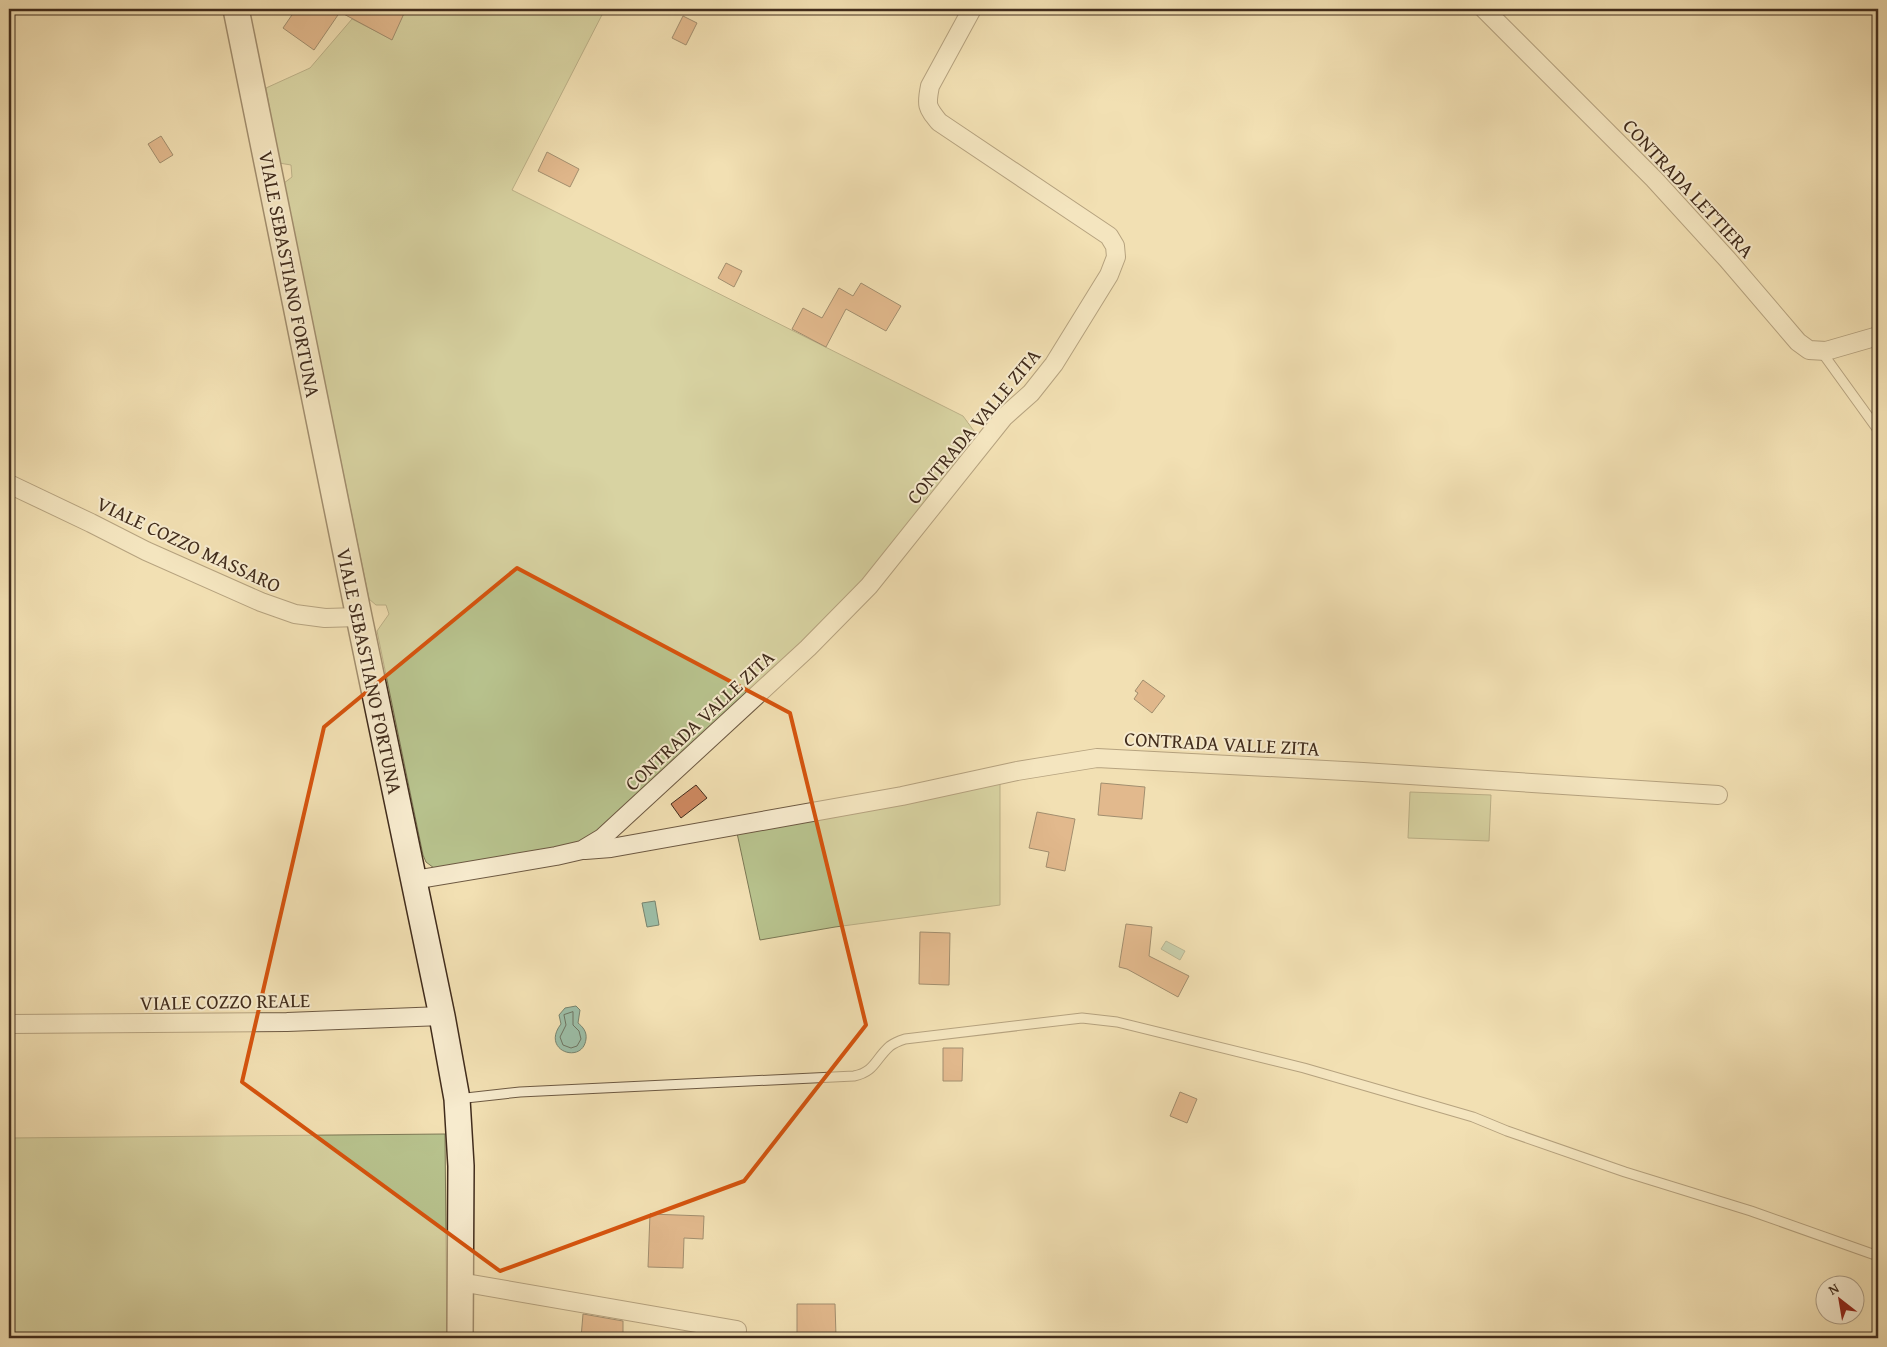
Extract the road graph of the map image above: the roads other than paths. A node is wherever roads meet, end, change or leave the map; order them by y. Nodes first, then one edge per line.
1 (236, 9) edge
2 (972, 9) edge
3 (1484, 9) edge
4 (1878, 336) edge
5 (1821, 351) junction
6 (1878, 430) edge
7 (9, 484) edge
8 (359, 617) junction
9 (1718, 795) dead end
10 (582, 850) junction
11 (414, 880) junction
12 (442, 1016) junction
13 (9, 1024) edge
14 (457, 1099) junction
15 (1878, 1256) edge
16 (460, 1282) junction
17 (737, 1330) dead end
18 (460, 1338) edge

1 - 8 street, VIALE SEBASTIANO FORTUNA
2 - 10 street, CONTRADA VALLE ZITA
3 - 5 street, CONTRADA LETTIERA
4 - 5 street
5 - 6 lane
7 - 8 street, VIALE COZZO MASSARO
8 - 11 street, VIALE SEBASTIANO FORTUNA
9 - 10 street, CONTRADA VALLE ZITA
10 - 11 street, CONTRADA VALLE ZITA
11 - 12 street, VIALE SEBASTIANO FORTUNA
12 - 13 street, VIALE COZZO REALE
12 - 14 street, VIALE SEBASTIANO FORTUNA
14 - 15 lane
14 - 16 street, VIALE SEBASTIANO FORTUNA
16 - 17 street
16 - 18 street, VIALE SEBASTIANO FORTUNA

